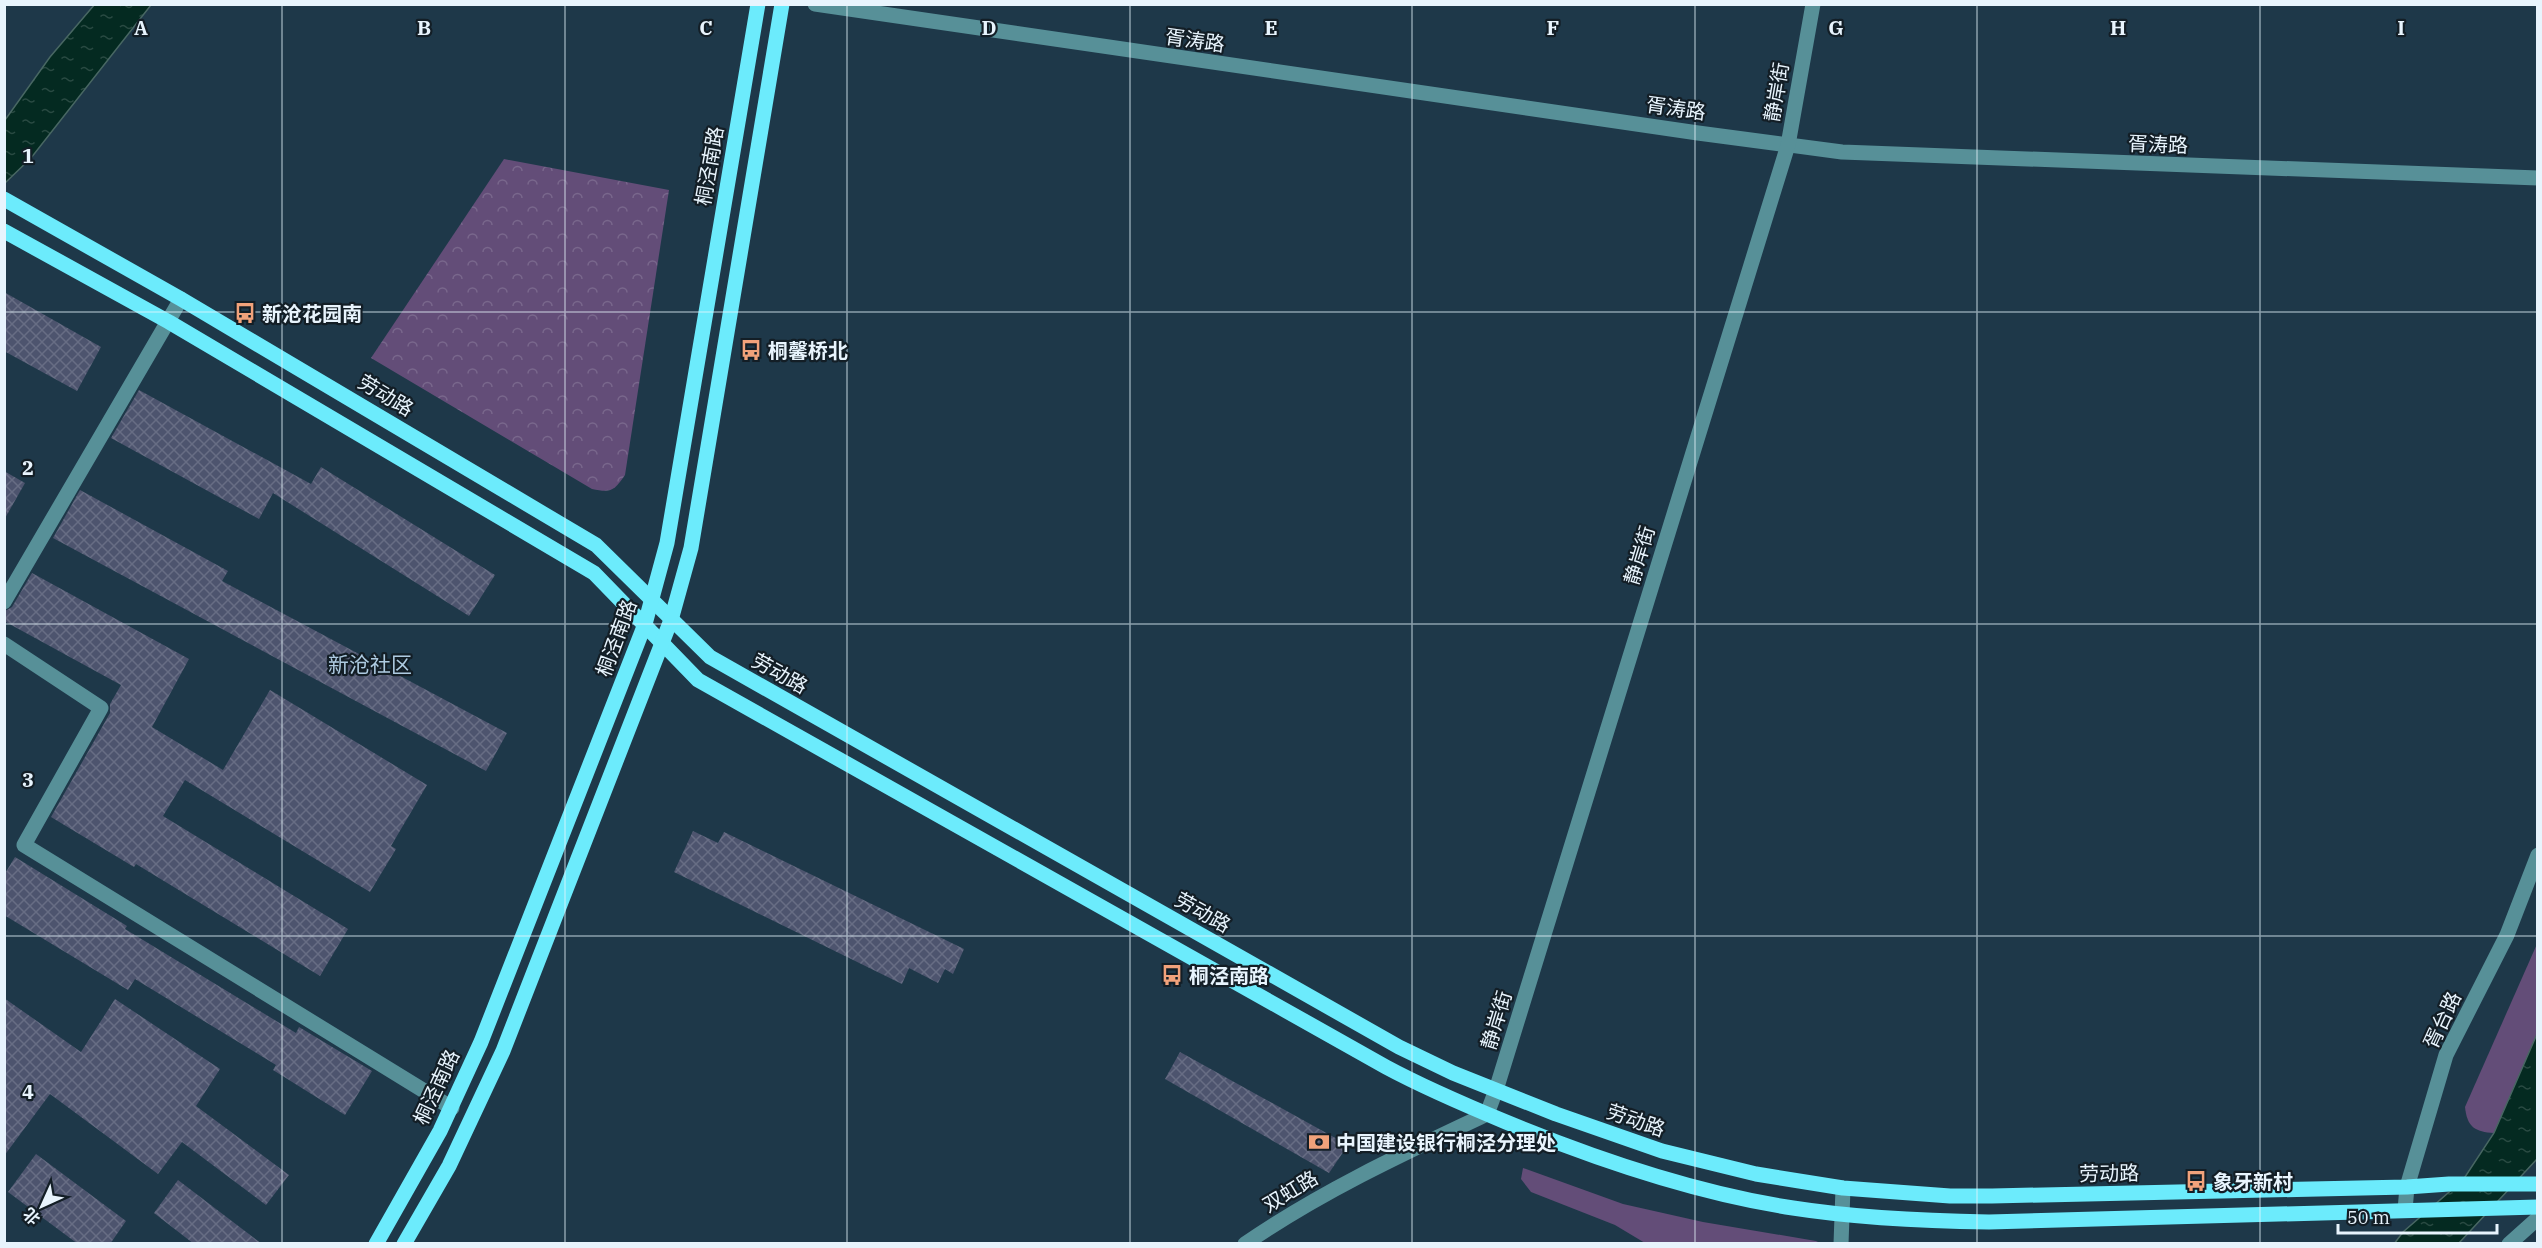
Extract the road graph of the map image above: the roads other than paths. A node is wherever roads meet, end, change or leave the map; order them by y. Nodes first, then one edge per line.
1 (758, 4) edge
2 (782, 4) edge
3 (815, 4) edge
4 (1813, 4) edge
5 (1788, 144) junction
6 (2538, 178) edge
7 (4, 199) edge
8 (4, 231) edge
9 (181, 299) junction
10 (169, 322) junction
11 (652, 600) junction
12 (4, 602) edge
13 (671, 620) junction
14 (645, 624) junction
15 (663, 643) junction
16 (4, 644) edge
17 (2538, 855) edge
18 (1496, 1090) junction
19 (452, 1108) junction
20 (1487, 1114) junction
21 (2532, 1185) edge
22 (2407, 1187) junction
23 (1843, 1188) junction
24 (2538, 1207) edge
25 (2409, 1210) junction
26 (1843, 1214) junction
27 (2538, 1218) edge
28 (376, 1244) edge
29 (404, 1244) edge
30 (1245, 1244) edge
31 (1841, 1244) edge
32 (2509, 1244) edge

1 - 11 main road, 桐泾南路
2 - 13 main road
3 - 5 street, 胥涛路
4 - 5 street, 静岸街
5 - 6 street, 胥涛路
5 - 18 street, 静岸街
7 - 9 main road, 劳动路
8 - 10 main road
9 - 10 street
9 - 11 main road, 劳动路
10 - 12 street
10 - 14 main road
11 - 13 main road, 劳动路
11 - 14 main road, 桐泾南路
13 - 15 main road
13 - 18 main road, 劳动路
14 - 15 main road
14 - 19 main road, 桐泾南路
15 - 20 main road
15 - 29 main road
16 - 19 street
17 - 22 street, 胥台路
18 - 20 street, 静岸街
18 - 23 main road, 劳动路
19 - 28 main road, 桐泾南路
20 - 26 main road
20 - 30 street, 双虹路
21 - 22 main road, 劳动路
22 - 23 main road, 劳动路
22 - 25 street, 胥台路
23 - 26 street
24 - 25 main road
25 - 26 main road
26 - 31 street
27 - 32 street

